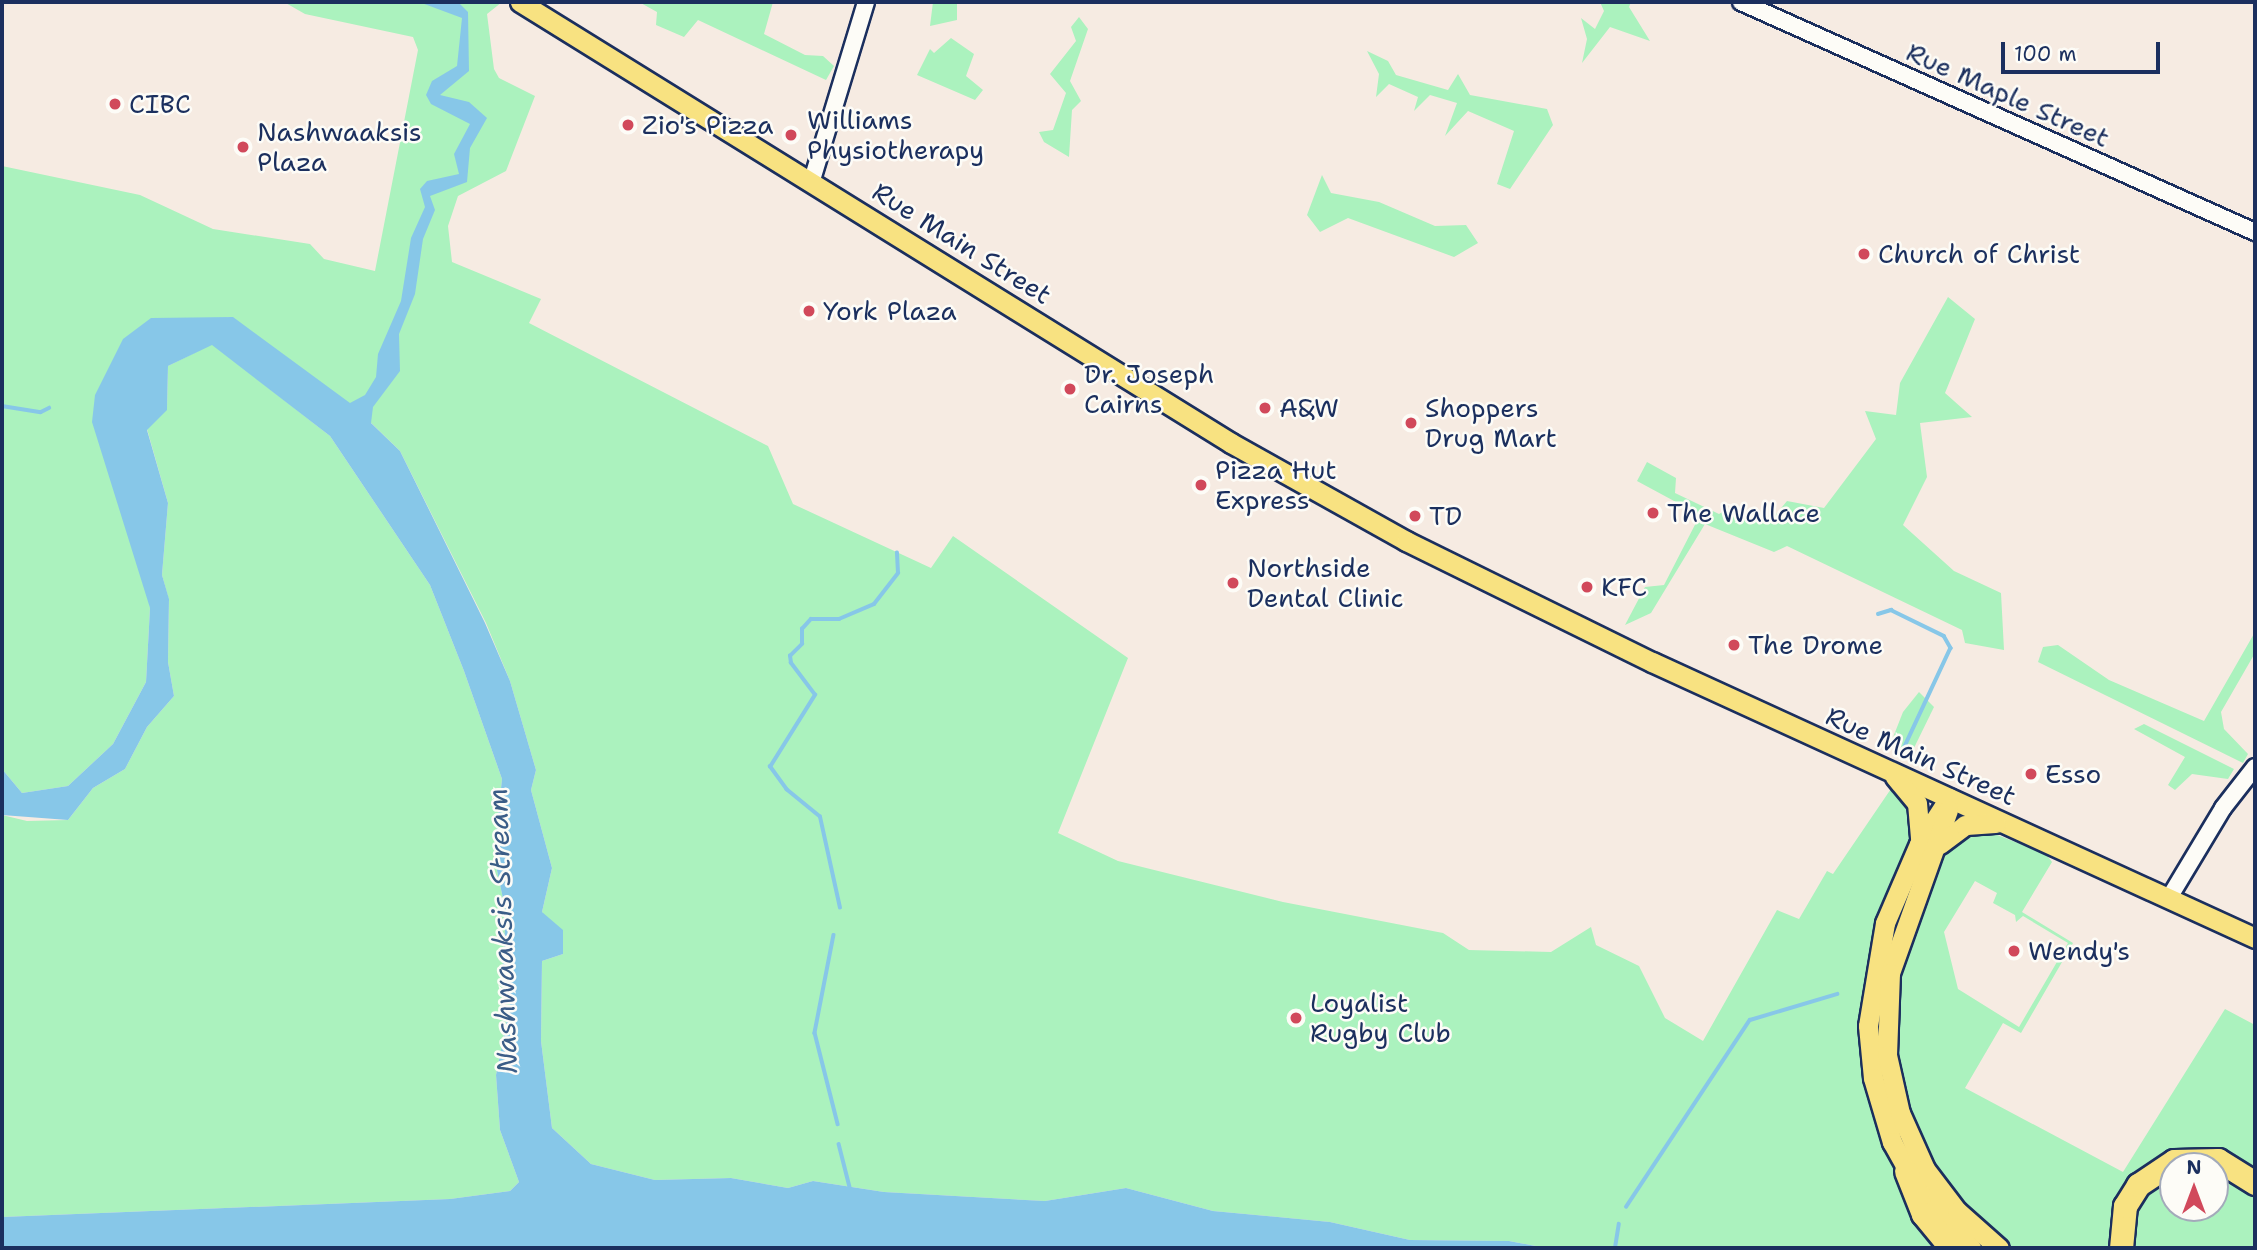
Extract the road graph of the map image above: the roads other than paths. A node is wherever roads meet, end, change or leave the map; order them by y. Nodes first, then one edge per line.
1 (520, 2) edge
2 (866, 2) edge
3 (1741, 2) edge
4 (813, 180) junction
5 (2255, 232) edge
6 (2255, 767) edge
7 (1886, 769) junction
8 (1949, 798) junction
9 (2008, 824) junction
10 (1928, 846) junction
11 (2169, 898) junction
12 (2255, 938) edge
13 (1906, 1171) junction
14 (2255, 1183) edge
15 (1951, 1248) edge
16 (1971, 1248) edge
17 (1999, 1248) edge
18 (2121, 1248) edge

1 - 4 main road, Rue Main Street
2 - 4 street
3 - 5 street, Rue Maple Street
4 - 7 main road, Rue Main Street
6 - 11 street
7 - 8 main road, Rue Main Street
7 - 10 main road
8 - 9 main road, Rue Main Street
8 - 10 main road
9 - 10 main road
9 - 11 main road, Rue Main Street
10 - 13 main road
10 - 17 main road
11 - 12 main road, Rue Main Street
13 - 15 highway
13 - 16 main road
14 - 18 highway

